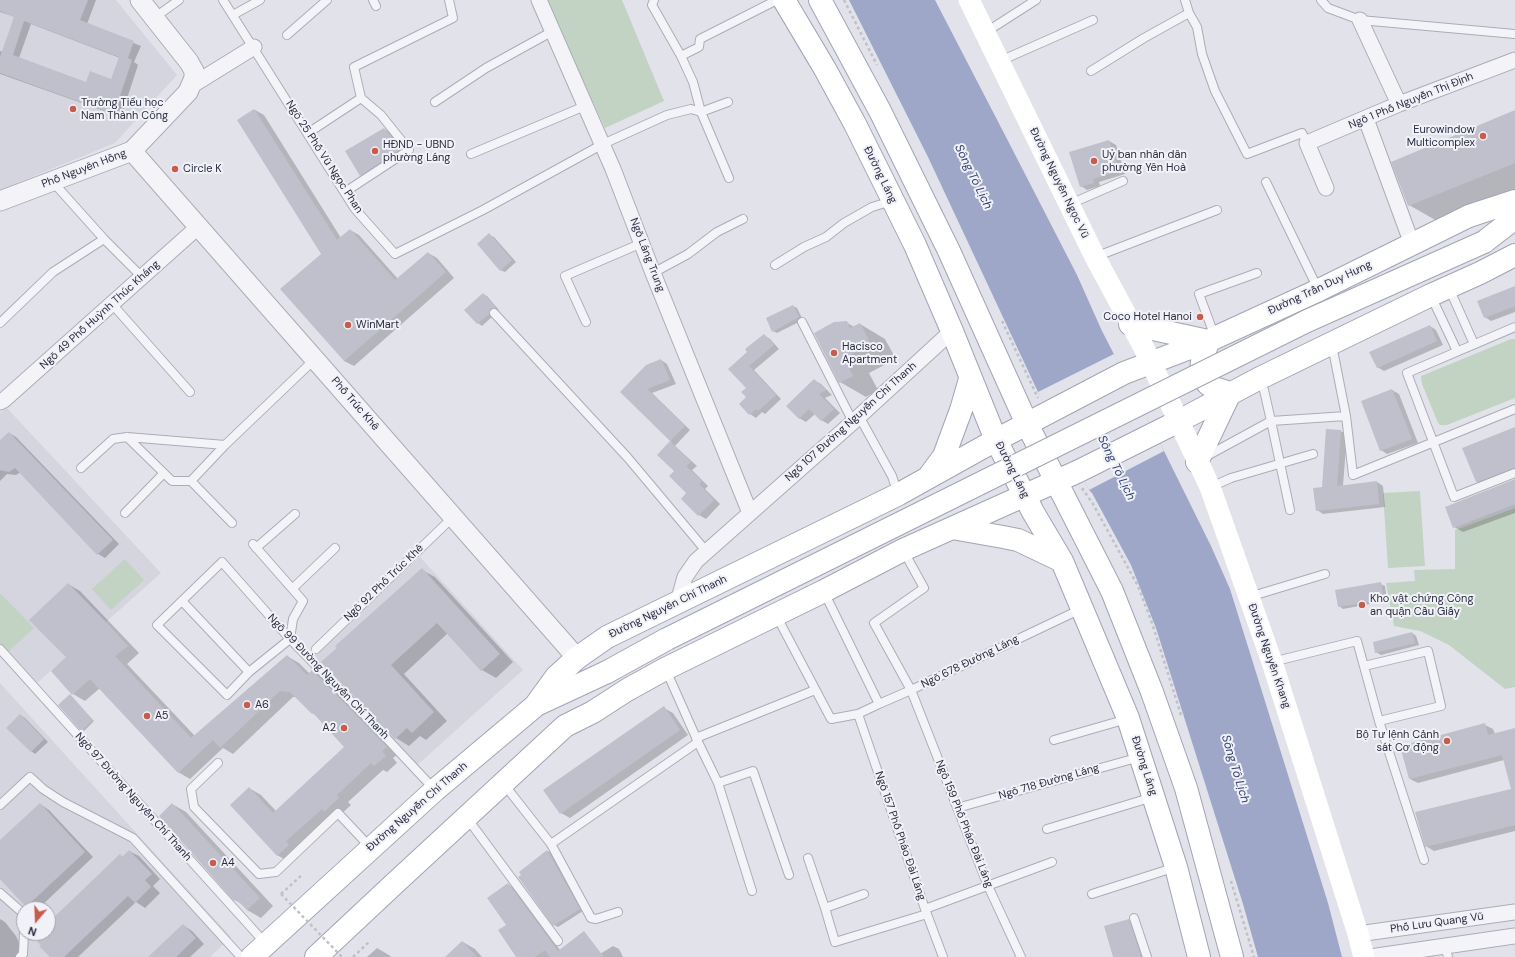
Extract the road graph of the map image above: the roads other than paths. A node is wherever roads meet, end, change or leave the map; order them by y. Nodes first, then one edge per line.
1 (140, 0) edge
2 (179, 0) edge
3 (223, 0) edge
4 (260, 0) edge
5 (327, 0) edge
6 (449, 0) edge
7 (539, 0) edge
8 (654, 0) edge
9 (777, 0) edge
10 (784, 0) edge
11 (820, 0) edge
12 (969, 0) edge
13 (1036, 0) edge
14 (1185, 0) edge
15 (1321, 0) edge
16 (1189, 13) junction
17 (233, 15) junction
18 (154, 18) junction
19 (1093, 20) dead end
20 (1360, 20) junction
21 (553, 31) junction
22 (985, 32) junction
23 (1515, 34) edge
24 (287, 35) dead end
25 (254, 47) junction
26 (681, 56) junction
27 (1515, 60) edge
28 (1000, 62) junction
29 (1091, 71) dead end
30 (191, 86) junction
31 (361, 98) junction
32 (435, 102) dead end
33 (728, 102) dead end
34 (1399, 104) junction
35 (585, 106) junction
36 (702, 112) junction
37 (1366, 119) junction
38 (308, 134) junction
39 (1307, 143) junction
40 (603, 144) junction
41 (132, 151) junction
42 (471, 154) dead end
43 (730, 178) dead end
44 (51, 181) junction
45 (1123, 181) dead end
46 (1266, 182) dead end
47 (1326, 188) dead end
48 (345, 192) junction
49 (0, 201) edge
50 (893, 201) junction
51 (1515, 201) edge
52 (1069, 204) junction
53 (1217, 210) dead end
54 (743, 218) dead end
55 (1515, 218) edge
56 (199, 226) junction
57 (1515, 236) edge
58 (104, 239) junction
59 (1484, 242) junction
60 (642, 243) junction
61 (1412, 244) junction
62 (1515, 255) edge
63 (1095, 257) junction
64 (775, 265) dead end
65 (653, 273) junction
66 (1257, 273) dead end
67 (142, 277) junction
68 (1318, 290) junction
69 (1440, 291) junction
70 (112, 304) junction
71 (494, 313) dead end
72 (2, 318) edge
73 (586, 322) dead end
74 (802, 322) dead end
75 (1130, 324) junction
76 (1515, 327) edge
77 (952, 331) junction
78 (1212, 339) junction
79 (1331, 342) junction
80 (1474, 344) junction
81 (1457, 351) junction
82 (315, 359) junction
83 (1151, 364) junction
84 (970, 379) junction
85 (1258, 379) junction
86 (190, 392) dead end
87 (1230, 393) junction
88 (0, 402) edge
89 (1515, 409) edge
90 (1049, 413) joint
91 (1346, 416) junction
92 (856, 419) junction
93 (1271, 421) junction
94 (1179, 422) junction
95 (1027, 424) junction
96 (127, 438) junction
97 (996, 440) junction
98 (1433, 442) junction
99 (225, 445) junction
100 (1313, 454) dead end
101 (1197, 462) junction
102 (1280, 463) junction
103 (80, 468) dead end
104 (1515, 473) edge
105 (163, 474) junction
106 (928, 478) junction
107 (191, 481) junction
108 (1055, 481) junction
109 (1210, 487) junction
110 (899, 494) junction
111 (1025, 495) junction
112 (1290, 510) dead end
113 (125, 513) dead end
114 (750, 513) junction
115 (295, 514) dead end
116 (453, 517) junction
117 (232, 524) dead end
118 (952, 528) junction
119 (925, 541) junction
120 (335, 548) dead end
121 (903, 550) junction
122 (706, 551) junction
123 (1062, 561) junction
124 (1324, 574) dead end
125 (293, 588) junction
126 (824, 591) junction
127 (1248, 598) junction
128 (182, 601) junction
129 (678, 602) junction
130 (1082, 608) junction
131 (775, 614) junction
132 (290, 639) junction
133 (0, 649) edge
134 (316, 649) dead end
135 (577, 658) junction
136 (1272, 662) junction
137 (1364, 666) junction
138 (666, 670) junction
139 (249, 672) junction
140 (607, 672) junction
141 (814, 690) junction
142 (911, 690) junction
143 (1152, 692) junction
144 (878, 704) junction
145 (535, 706) junction
146 (1125, 710) junction
147 (858, 714) junction
148 (1379, 721) junction
149 (565, 726) junction
150 (697, 740) junction
151 (1054, 740) dead end
152 (1141, 756) junction
153 (218, 763) dead end
154 (503, 782) junction
155 (718, 783) junction
156 (435, 790) junction
157 (1154, 796) junction
158 (0, 805) edge
159 (957, 808) junction
160 (467, 817) junction
161 (1047, 829) dead end
162 (551, 844) junction
163 (370, 848) junction
164 (808, 858) dead end
165 (1424, 860) dead end
166 (1052, 862) dead end
167 (1176, 867) junction
168 (788, 875) dead end
169 (988, 886) junction
170 (752, 891) dead end
171 (0, 893) edge
172 (864, 894) dead end
173 (1092, 894) dead end
174 (16, 907) edge
175 (825, 908) junction
176 (618, 912) dead end
177 (926, 912) junction
178 (1515, 912) edge
179 (1134, 918) dead end
180 (1358, 934) junction
181 (1515, 936) edge
182 (24, 941) edge
183 (558, 941) dead end
184 (259, 950) edge
185 (1446, 952) edge
186 (20, 957) edge
187 (241, 957) edge
188 (316, 957) edge
189 (943, 957) edge
190 (1021, 957) edge
191 (1147, 957) edge
192 (1199, 957) edge
193 (1232, 957) edge
194 (1364, 957) edge
195 (1370, 957) edge

1 - 18 street
2 - 18 lane
3 - 17 lane, Ngõ 25 Phố Vũ Ngọc Phan
4 - 17 lane
5 - 24 lane
6 - 31 lane
7 - 21 street, Ngõ Láng Trung
8 - 26 lane
9 - 26 lane
10 - 50 main road, Đường Láng
11 - 95 main road
12 - 22 main road, Đường Nguyễn Ngọc Vũ
13 - 22 lane
14 - 16 lane
15 - 20 lane
16 - 29 lane
16 - 39 lane
17 - 25 lane, Ngõ 25 Phố Vũ Ngọc Phan
18 - 30 street
19 - 28 lane
20 - 23 lane
20 - 34 street
21 - 32 lane
21 - 35 street, Ngõ Láng Trung
22 - 28 main road, Đường Nguyễn Ngọc Vũ
25 - 30 street
25 - 38 lane, Ngõ 25 Phố Vũ Ngọc Phan
26 - 36 lane
27 - 34 street, Ngõ 1 Phố Nguyễn Thị Định
28 - 52 main road, Đường Nguyễn Ngọc Vũ
30 - 41 street, Phố Nguyên Hồng
31 - 38 lane
31 - 48 lane
33 - 36 lane
34 - 37 street, Ngõ 1 Phố Nguyễn Thị Định
35 - 40 street, Ngõ Láng Trung
35 - 42 lane
36 - 40 lane
36 - 43 lane
37 - 39 street, Ngõ 1 Phố Nguyễn Thị Định
37 - 61 street
38 - 48 lane, Ngõ 25 Phố Vũ Ngọc Phan
39 - 47 street
40 - 48 lane, Ngõ 25 Phố Vũ Ngọc Phan
40 - 60 street, Ngõ Láng Trung
41 - 44 street, Phố Nguyên Hồng
41 - 56 street, Phố Trúc Khê
44 - 49 street, Phố Nguyên Hồng
44 - 58 lane
45 - 52 lane
46 - 68 lane
50 - 64 lane
50 - 77 main road, Đường Láng
51 - 61 main road, Đường Trần Duy Hưng
52 - 63 main road, Đường Nguyễn Ngọc Vũ
53 - 63 lane
54 - 65 lane
55 - 59 main road
56 - 67 street, Ngõ 49 Phố Huỳnh Thúc Kháng
56 - 82 street, Phố Trúc Khê
57 - 59 main road
58 - 67 lane
58 - 72 lane
59 - 140 main road, bridge
60 - 65 street, Ngõ Láng Trung
60 - 73 lane
61 - 68 main road, Đường Trần Duy Hưng
62 - 69 main road
63 - 75 main road, Đường Nguyễn Ngọc Vũ
65 - 114 street, Ngõ Láng Trung
66 - 78 lane
67 - 70 street, Ngõ 49 Phố Huỳnh Thúc Kháng
68 - 78 main road, Đường Trần Duy Hưng
69 - 79 main road
69 - 80 lane
69 - 81 lane
70 - 86 lane
70 - 88 street, Ngõ 49 Phố Huỳnh Thúc Kháng
71 - 122 lane
74 - 92 lane
75 - 78 main road
75 - 83 main road, Đường Nguyễn Ngọc Vũ
76 - 80 lane
77 - 84 main road, Đường Láng
77 - 92 street, Ngõ 107 Đường Nguyễn Chí Thanh
78 - 83 main road, Đường Trần Duy Hưng
78 - 87 main road
79 - 85 main road
79 - 91 lane
80 - 81 lane
81 - 98 lane
82 - 99 lane
82 - 116 street, Phố Trúc Khê
83 - 90 main road, Đường Trần Duy Hưng
83 - 94 main road, Đường Nguyễn Khang
84 - 97 main road, Đường Láng
84 - 106 main road
85 - 87 main road
85 - 93 lane
87 - 94 main road
87 - 101 main road
89 - 98 lane
90 - 95 main road, Đường Nguyễn Chí Thanh
91 - 93 lane
91 - 98 lane
92 - 110 lane
92 - 114 street, Ngõ 107 Đường Nguyễn Chí Thanh
93 - 101 lane
93 - 102 lane
94 - 101 main road, Đường Nguyễn Khang
94 - 108 main road
95 - 97 main road, Đường Nguyễn Chí Thanh
95 - 108 main road
96 - 99 lane
96 - 103 lane
96 - 105 lane
97 - 106 main road, Đường Nguyễn Chí Thanh
97 - 111 main road, Đường Láng
98 - 104 lane
99 - 107 lane
100 - 102 lane
101 - 109 main road, Đường Nguyễn Khang
102 - 109 lane
102 - 112 lane
105 - 107 lane
105 - 113 lane
106 - 110 main road, Đường Nguyễn Chí Thanh
107 - 117 lane
108 - 111 main road
108 - 143 main road
109 - 127 main road, Đường Nguyễn Khang
110 - 119 main road
110 - 129 main road, Đường Nguyễn Chí Thanh
111 - 118 main road
111 - 123 main road, Đường Láng
114 - 122 street, Ngõ 107 Đường Nguyễn Chí Thanh
115 - 125 lane
116 - 134 lane, Ngõ 92 Phố Trúc Khê
116 - 135 street, Phố Trúc Khê
118 - 119 main road
118 - 123 main road
119 - 121 main road
120 - 125 lane
121 - 126 main road
121 - 142 lane, Ngõ 159 Phố Pháo Đài Láng
122 - 129 street, Ngõ 107 Đường Nguyễn Chí Thanh
123 - 130 main road, Đường Láng
124 - 127 lane
125 - 132 lane
126 - 131 main road
126 - 144 lane
127 - 136 main road, Đường Nguyễn Khang
128 - 132 lane, Ngõ 99 Đường Nguyễn Chí Thanh
128 - 139 lane
128 - 139 lane
129 - 135 main road, Đường Nguyễn Chí Thanh
130 - 142 lane, Ngõ 678 Đường Láng
130 - 146 main road, Đường Láng
131 - 138 main road
131 - 141 lane
132 - 139 lane
132 - 156 lane, Ngõ 99 Đường Nguyễn Chí Thanh
133 - 184 lane, Ngõ 97 Đường Nguyễn Chí Thanh
135 - 145 main road, Đường Nguyễn Chí Thanh
136 - 137 lane
136 - 180 main road, Đường Nguyễn Khang
137 - 148 lane
137 - 148 lane
138 - 149 main road
138 - 150 lane
140 - 145 main road
140 - 149 main road
141 - 147 lane, Ngõ 678 Đường Láng
141 - 150 lane
142 - 144 lane, Ngõ 678 Đường Láng
142 - 159 lane, Ngõ 159 Phố Pháo Đài Láng
143 - 146 main road
143 - 193 main road
144 - 147 lane, Ngõ 678 Đường Láng
145 - 156 main road, Đường Nguyễn Chí Thanh
146 - 151 lane
146 - 152 main road, Đường Láng
147 - 177 lane, Ngõ 157 Phố Pháo Đài Láng
148 - 165 lane
149 - 154 main road
150 - 155 lane
150 - 162 lane
152 - 157 main road, Đường Láng
152 - 159 lane, Ngõ 718 Đường Láng
153 - 163 lane
154 - 160 main road
154 - 162 lane
155 - 168 lane
155 - 170 lane
156 - 163 main road, Đường Nguyễn Chí Thanh
157 - 161 lane
157 - 167 main road, Đường Láng
158 - 187 lane
159 - 169 lane, Ngõ 159 Phố Pháo Đài Láng
160 - 183 lane
160 - 188 main road
162 - 176 lane
163 - 184 main road, Đường Nguyễn Chí Thanh
164 - 175 lane
166 - 169 lane
167 - 173 lane
167 - 192 main road, Đường Láng
169 - 177 lane
169 - 190 lane, Ngõ 159 Phố Pháo Đài Láng
171 - 174 lane
172 - 175 lane
175 - 177 lane
177 - 189 lane, Ngõ 157 Phố Pháo Đài Láng
178 - 180 street, Phố Lưu Quang Vũ
179 - 191 lane
180 - 194 main road, Đường Nguyễn Khang
181 - 185 street
182 - 186 lane
185 - 195 street

